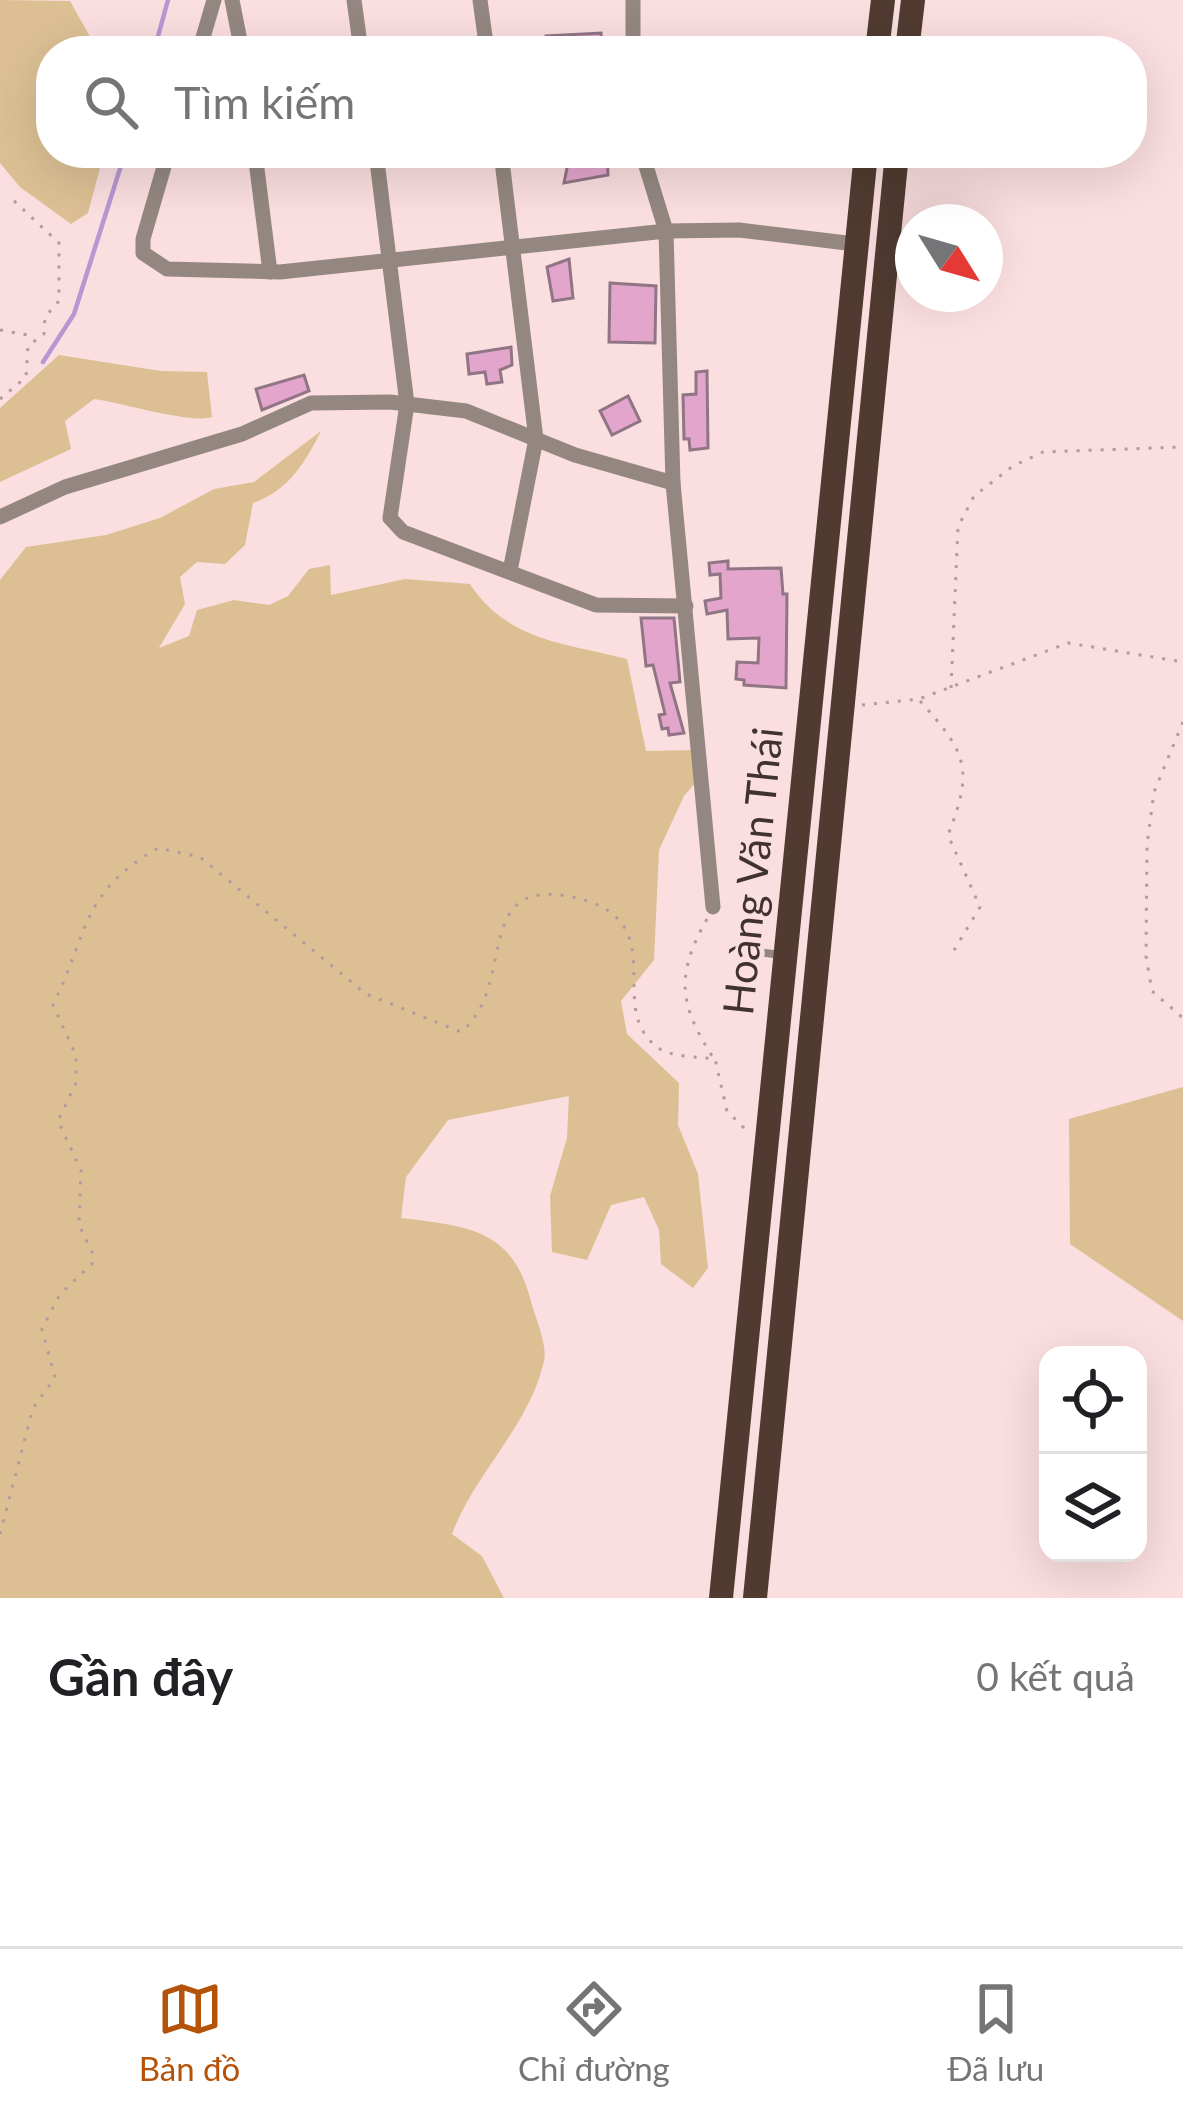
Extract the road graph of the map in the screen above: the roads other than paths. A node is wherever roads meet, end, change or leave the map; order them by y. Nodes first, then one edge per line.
1 (214, 0) edge
2 (232, 0) edge
3 (354, 0) edge
4 (480, 0) edge
5 (633, 0) edge
6 (883, 0) edge
7 (913, 0) edge
8 (203, 36) edge
9 (239, 36) edge
10 (359, 36) edge
11 (485, 36) edge
12 (633, 36) edge
13 (879, 36) edge
14 (909, 36) edge
15 (164, 168) edge
16 (257, 168) edge
17 (378, 168) edge
18 (503, 168) edge
19 (647, 168) edge
20 (864, 168) edge
21 (895, 168) edge
22 (666, 231) junction
23 (855, 244) junction
24 (513, 245) junction
25 (886, 248) junction
26 (391, 258) junction
27 (270, 272) junction
28 (407, 404) junction
29 (536, 439) junction
30 (673, 483) junction
31 (3, 518) edge
32 (510, 571) junction
33 (686, 606) junction
34 (713, 907) road end
35 (736, 949) dead end
36 (783, 955) junction
37 (722, 1598) edge
38 (755, 1598) edge

1 - 8 street
2 - 9 street
3 - 10 street
4 - 11 street
5 - 12 street
6 - 13 main road
7 - 14 main road
15 - 27 street
16 - 27 street
17 - 26 street
18 - 24 street
19 - 22 street
20 - 23 main road, Hoàng Văn Thái
21 - 25 main road, Hoàng Văn Thái
22 - 23 street
22 - 24 street
22 - 30 street
23 - 25 main road
23 - 36 main road, Hoàng Văn Thái
24 - 26 street
24 - 29 street
25 - 38 main road, Hoàng Văn Thái
26 - 27 street
26 - 28 street
28 - 29 street
28 - 31 street
28 - 32 street
29 - 30 street
29 - 32 street
30 - 33 street
32 - 33 street
33 - 34 street
35 - 36 lane
36 - 37 main road, Hoàng Văn Thái

